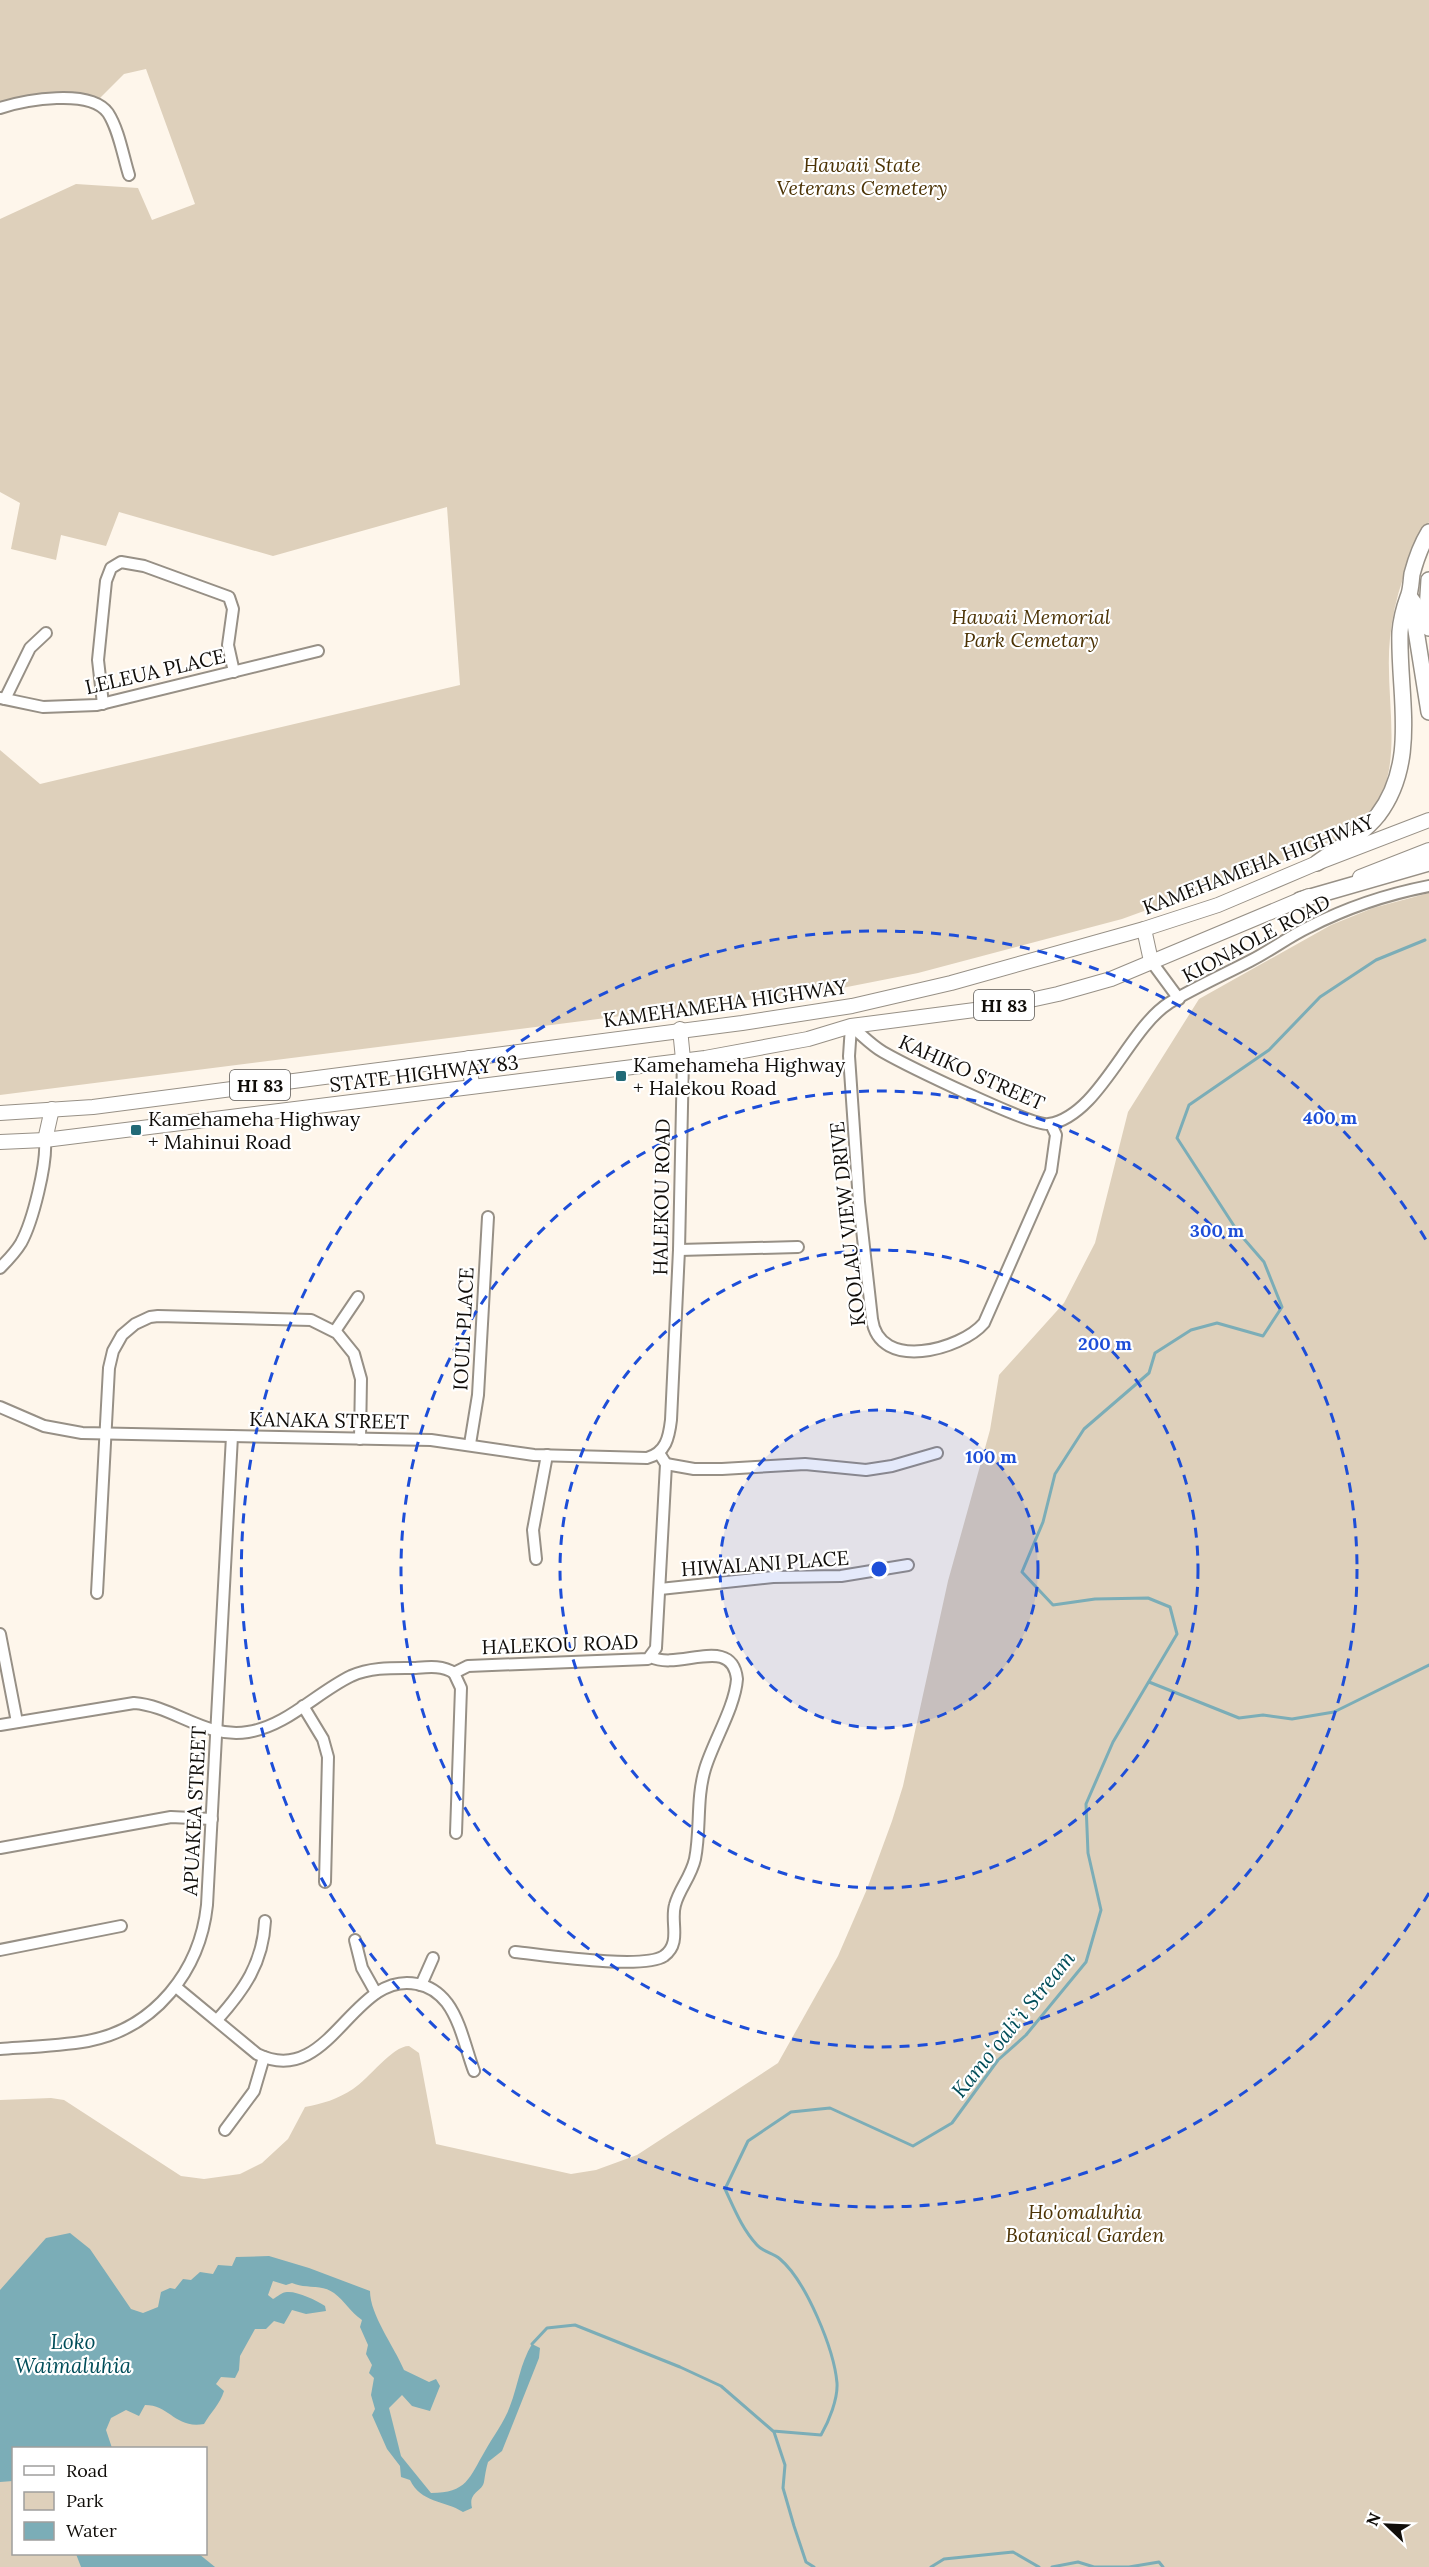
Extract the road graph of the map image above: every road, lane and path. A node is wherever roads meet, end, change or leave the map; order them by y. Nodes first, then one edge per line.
1 (0, 108) edge
2 (129, 175) dead end
3 (1429, 532) edge
4 (1429, 580) edge
5 (1409, 596) junction
6 (1429, 628) edge
7 (46, 633) dead end
8 (318, 651) dead end
9 (234, 672) junction
10 (3, 698) edge
11 (103, 704) junction
12 (1429, 712) edge
13 (1429, 820) edge
14 (1429, 850) edge
15 (1317, 862) junction
16 (1429, 863) edge
17 (1429, 886) edge
18 (1300, 900) junction
19 (1144, 930) junction
20 (1151, 961) junction
21 (1179, 999) junction
22 (852, 1006) junction
23 (851, 1026) junction
24 (680, 1029) junction
25 (469, 1058) junction
26 (683, 1059) junction
27 (472, 1086) junction
28 (52, 1109) junction
29 (0, 1113) edge
30 (1052, 1124) junction
31 (45, 1140) junction
32 (0, 1142) edge
33 (488, 1217) dead end
34 (798, 1246) dead end
35 (679, 1250) junction
36 (0, 1268) edge
37 (358, 1297) dead end
38 (335, 1331) junction
39 (0, 1407) edge
40 (105, 1433) junction
41 (232, 1436) junction
42 (360, 1438) junction
43 (470, 1444) junction
44 (659, 1453) junction
45 (937, 1453) dead end
46 (547, 1455) junction
47 (666, 1464) junction
48 (536, 1559) dead end
49 (908, 1565) dead end
50 (660, 1589) junction
51 (97, 1593) dead end
52 (0, 1634) edge
53 (651, 1657) junction
54 (454, 1673) junction
55 (303, 1706) junction
56 (17, 1722) junction
57 (0, 1725) edge
58 (217, 1732) junction
59 (212, 1819) junction
60 (456, 1833) dead end
61 (0, 1848) edge
62 (325, 1882) dead end
63 (265, 1921) dead end
64 (121, 1926) dead end
65 (355, 1940) dead end
66 (0, 1950) edge
67 (515, 1952) dead end
68 (433, 1958) dead end
69 (421, 1985) junction
70 (176, 1987) junction
71 (376, 1993) junction
72 (217, 2020) junction
73 (0, 2049) edge
74 (264, 2057) junction
75 (474, 2071) dead end
76 (225, 2130) dead end

1 - 2 street
3 - 5 highway
4 - 6 highway
5 - 12 highway
5 - 15 highway
7 - 10 street
8 - 9 street, LELEUA PLACE
9 - 11 street, LELEUA PLACE
9 - 11 street
10 - 11 street, LELEUA PLACE
13 - 15 main road, KAMEHAMEHA HIGHWAY / HI 83
14 - 18 main road, KAMEHAMEHA HIGHWAY / HI 83
15 - 19 main road, KAMEHAMEHA HIGHWAY / HI 83
16 - 18 highway
17 - 21 street, KIONAOLE ROAD
18 - 20 main road, KAMEHAMEHA HIGHWAY / HI 83
19 - 20 main road
19 - 22 main road, KAMEHAMEHA HIGHWAY / HI 83
20 - 21 street, KIONAOLE ROAD
20 - 23 main road, KAMEHAMEHA HIGHWAY / HI 83
21 - 30 street, KAHIKO STREET
22 - 23 main road
22 - 24 main road, KAMEHAMEHA HIGHWAY / HI 83
23 - 26 main road, STATE HIGHWAY 83 / HI 83
23 - 30 street, KAHIKO STREET
23 - 30 street, KOOLAU VIEW DRIVE
24 - 25 main road, KAMEHAMEHA HIGHWAY / HI 83
24 - 26 main road
25 - 27 main road
25 - 28 main road, KAMEHAMEHA HIGHWAY / HI 83
26 - 27 main road, STATE HIGHWAY 83 / HI 83
26 - 35 street, HALEKOU ROAD
27 - 31 main road, STATE HIGHWAY 83 / HI 83
28 - 29 main road, KAMEHAMEHA HIGHWAY / HI 83
28 - 31 main road
31 - 32 main road, STATE HIGHWAY 83 / HI 83
31 - 36 street
33 - 43 street, IOULI PLACE
34 - 35 street
35 - 44 street, HALEKOU ROAD
37 - 38 street
38 - 40 street
38 - 42 street
39 - 40 street, KANAKA STREET
40 - 41 street, KANAKA STREET
40 - 51 street
41 - 42 street, KANAKA STREET
41 - 58 street, APUAKEA STREET
42 - 43 street, KANAKA STREET
43 - 46 street, KANAKA STREET
44 - 46 street, KANAKA STREET
44 - 47 street
45 - 47 street
46 - 48 street
47 - 50 street, HALEKOU ROAD
49 - 50 street, HIWALANI PLACE
50 - 53 street, HALEKOU ROAD
52 - 56 street
53 - 54 street, HALEKOU ROAD
53 - 67 street
54 - 55 street, HALEKOU ROAD
54 - 60 street
55 - 58 street, HALEKOU ROAD
55 - 62 street
56 - 57 street, HALEKOU ROAD
56 - 58 street, HALEKOU ROAD
58 - 59 street, APUAKEA STREET
59 - 61 street
59 - 70 street, APUAKEA STREET
63 - 72 street
64 - 66 street
65 - 71 street
68 - 69 street
69 - 71 street
69 - 75 street
70 - 72 street
70 - 73 street, APUAKEA STREET
71 - 74 street
72 - 74 street
74 - 76 street

